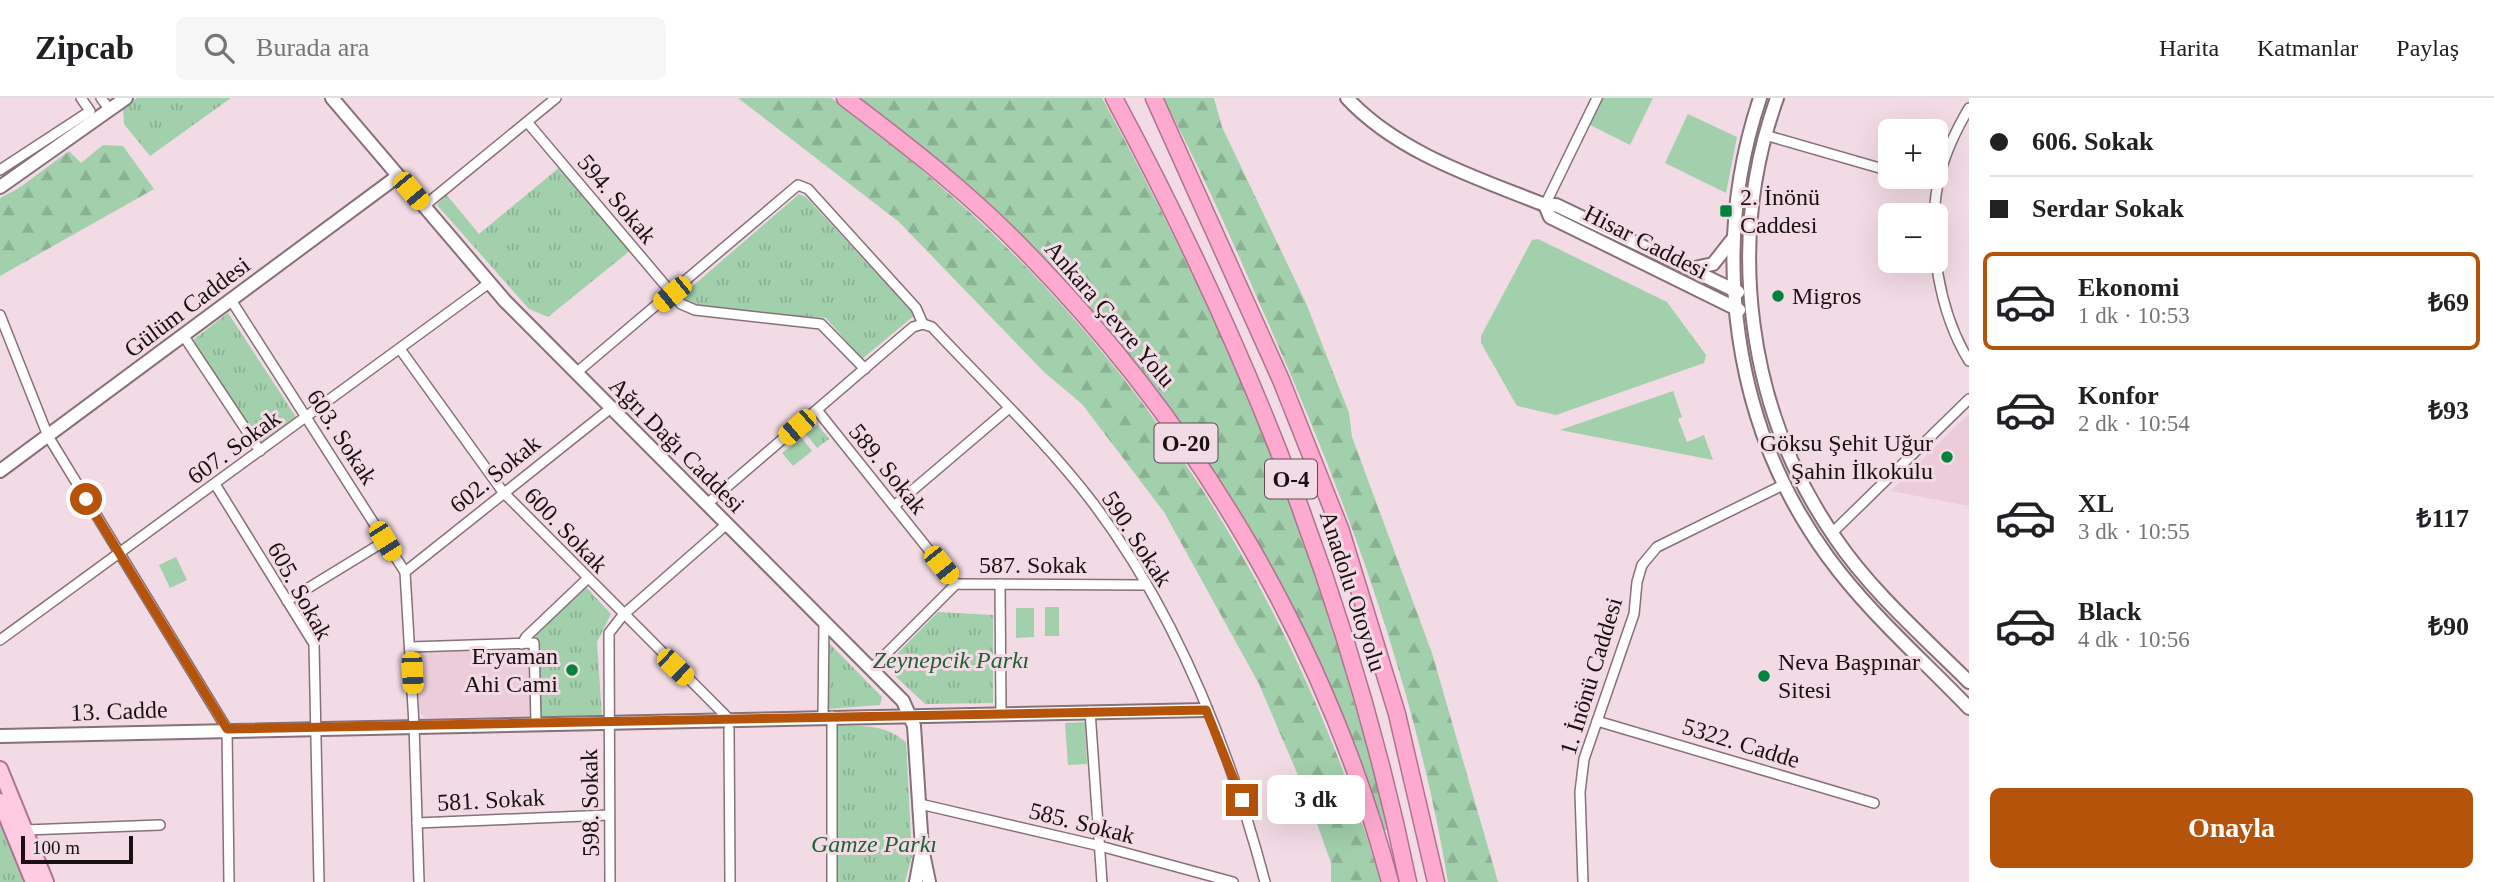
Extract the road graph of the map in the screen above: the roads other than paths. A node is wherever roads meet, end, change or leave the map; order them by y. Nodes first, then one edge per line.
1 (81, 98) edge
2 (101, 98) edge
3 (127, 98) edge
4 (332, 98) edge
5 (556, 98) edge
6 (845, 98) edge
7 (1114, 98) edge
8 (1142, 98) edge
9 (1154, 98) edge
10 (1347, 98) edge
11 (1597, 98) edge
12 (1760, 98) edge
13 (1777, 98) edge
14 (1969, 108) edge
15 (110, 110) junction
16 (528, 123) junction
17 (1750, 131) junction
18 (1765, 135) junction
19 (1948, 159) edge
20 (1878, 168) edge
21 (0, 170) edge
22 (398, 176) junction
23 (0, 187) edge
24 (1938, 189) edge
25 (1545, 205) junction
26 (424, 206) junction
27 (1200, 206) junction
28 (1616, 233) junction
29 (1734, 237) junction
30 (1609, 247) junction
31 (1689, 270) junction
32 (489, 284) junction
33 (1750, 291) junction
34 (1734, 292) junction
35 (672, 294) junction
36 (231, 300) junction
37 (1735, 310) junction
38 (1751, 310) junction
39 (0, 315) edge
40 (923, 324) junction
41 (3, 332) edge
42 (183, 335) junction
43 (400, 349) junction
44 (1969, 361) edge
45 (865, 369) junction
46 (576, 373) junction
47 (1969, 399) edge
48 (611, 408) junction
49 (1008, 409) junction
50 (817, 410) junction
51 (307, 417) junction
52 (47, 436) junction
53 (260, 451) junction
54 (0, 471) edge
55 (215, 484) junction
56 (1785, 484) junction
57 (503, 492) junction
58 (707, 504) junction
59 (894, 506) junction
60 (727, 524) junction
61 (1832, 533) junction
62 (385, 541) junction
63 (120, 554) junction
64 (405, 572) junction
65 (587, 579) junction
66 (956, 584) junction
67 (1000, 584) junction
68 (1146, 585) junction
69 (287, 601) junction
70 (622, 615) junction
71 (824, 622) junction
72 (0, 640) edge
73 (522, 644) junction
74 (410, 647) junction
75 (871, 669) junction
76 (1969, 682) edge
77 (1969, 708) edge
78 (1206, 710) junction
79 (1090, 711) junction
80 (1001, 713) junction
81 (910, 714) junction
82 (827, 716) junction
83 (608, 721) junction
84 (1597, 721) junction
85 (536, 722) junction
86 (729, 724) junction
87 (414, 725) junction
88 (316, 727) junction
89 (227, 729) junction
90 (0, 736) edge
91 (0, 769) edge
92 (0, 801) edge
93 (1874, 803) dead end
94 (920, 804) junction
95 (609, 815) junction
96 (417, 823) junction
97 (160, 825) dead end
98 (25, 830) junction
99 (1100, 846) junction
100 (922, 848) junction
101 (33, 882) edge
102 (47, 882) edge
103 (229, 882) edge
104 (319, 882) edge
105 (419, 882) edge
106 (610, 882) edge
107 (730, 882) edge
108 (832, 882) edge
109 (916, 882) edge
110 (929, 882) edge
111 (1102, 882) edge
112 (1233, 882) edge
113 (1265, 882) edge
114 (1390, 882) edge
115 (1408, 882) edge
116 (1436, 882) edge
117 (1583, 882) edge

1 - 21 street
2 - 15 street
3 - 15 main road
4 - 22 main road, Ağrı Dağı Caddesi
5 - 16 street
6 - 114 highway, Ankara Çevre Yolu / O-20
7 - 115 highway, Anadolu Otoyolu / O-4
8 - 27 highway
9 - 27 highway
10 - 25 main road, Hisar Caddesi
11 - 25 street
12 - 17 main road
13 - 18 main road
14 - 19 street
15 - 23 main road
16 - 26 street
16 - 35 street, 594. Sokak
17 - 18 main road
17 - 29 main road
18 - 20 street
18 - 33 main road
22 - 26 main road, Ağrı Dağı Caddesi
22 - 36 main road, Gülüm Caddesi
24 - 44 street
25 - 28 main road, Hisar Caddesi
25 - 30 main road, Hisar Caddesi
26 - 32 main road, Ağrı Dağı Caddesi
27 - 116 highway
28 - 30 main road
28 - 31 main road, Hisar Caddesi
29 - 31 main road
29 - 34 main road
30 - 37 main road, Hisar Caddesi
31 - 34 main road, Hisar Caddesi
32 - 43 street, 607. Sokak
32 - 46 main road, Ağrı Dağı Caddesi
33 - 34 main road
33 - 38 main road
34 - 37 main road
35 - 40 street, 590. Sokak
35 - 45 street, 594. Sokak
35 - 46 street
36 - 42 main road, Gülüm Caddesi
36 - 51 street, 603. Sokak
37 - 38 main road
37 - 56 main road
38 - 61 main road
39 - 41 street
40 - 45 street
40 - 49 street, 590. Sokak
41 - 52 street
42 - 52 main road, Gülüm Caddesi
42 - 53 street
43 - 51 street, 607. Sokak
43 - 57 street, 600. Sokak
45 - 50 street
46 - 48 main road, Ağrı Dağı Caddesi
47 - 61 street
48 - 57 street, 602. Sokak
48 - 58 main road, Ağrı Dağı Caddesi
49 - 59 street
49 - 68 street, 590. Sokak
50 - 58 street
50 - 59 street, 589. Sokak
51 - 53 street, 607. Sokak
51 - 62 street, 603. Sokak
52 - 54 main road, Gülüm Caddesi
52 - 63 street
53 - 55 street, 607. Sokak
55 - 63 street, 607. Sokak
55 - 69 street, 605. Sokak
56 - 77 main road
56 - 84 street, 1. İnönü Caddesi
57 - 64 street, 602. Sokak
57 - 65 street, 600. Sokak
58 - 60 main road, Ağrı Dağı Caddesi
59 - 66 street, 589. Sokak
60 - 70 street, 598. Sokak
60 - 71 main road, Ağrı Dağı Caddesi
61 - 76 main road
62 - 64 street, 603. Sokak
62 - 69 street
63 - 72 street, 607. Sokak
63 - 89 street
64 - 74 street, 603. Sokak
65 - 70 street, 600. Sokak
65 - 73 street
66 - 67 street, 587. Sokak
66 - 75 street, 587. Sokak
67 - 68 street, 587. Sokak
67 - 80 street
68 - 78 street, 590. Sokak
69 - 88 street, 605. Sokak
70 - 83 street, 598. Sokak
70 - 86 street, 600. Sokak
71 - 75 main road, Ağrı Dağı Caddesi
71 - 82 street
73 - 74 street
73 - 85 street
74 - 87 street, 603. Sokak
75 - 81 main road, Ağrı Dağı Caddesi
78 - 79 main road, 13. Cadde
78 - 113 street, 590. Sokak
79 - 80 main road, 13. Cadde
79 - 99 street
80 - 81 main road, 13. Cadde
81 - 82 main road, 13. Cadde
81 - 94 main road, Ağrı Dağı Caddesi
82 - 86 main road, 13. Cadde
82 - 108 street
83 - 85 main road, 13. Cadde
83 - 86 main road, 13. Cadde
83 - 95 street, 598. Sokak
84 - 93 street, 5322. Cadde
84 - 117 street, 1. İnönü Caddesi
85 - 87 main road, 13. Cadde
86 - 107 street
87 - 88 main road, 13. Cadde
87 - 96 street, 603. Sokak
88 - 89 main road, 13. Cadde
88 - 104 street, 605. Sokak
89 - 90 main road, 13. Cadde
89 - 103 street
91 - 98 main road
92 - 101 main road
94 - 99 street, 585. Sokak
94 - 100 main road, Ağrı Dağı Caddesi
95 - 96 street, 581. Sokak
95 - 106 street, 598. Sokak
96 - 105 street, 603. Sokak
97 - 98 street
98 - 102 main road
99 - 111 street
99 - 112 street, 585. Sokak
100 - 109 main road, Ağrı Dağı Caddesi
100 - 110 main road, Ağrı Dağı Caddesi

